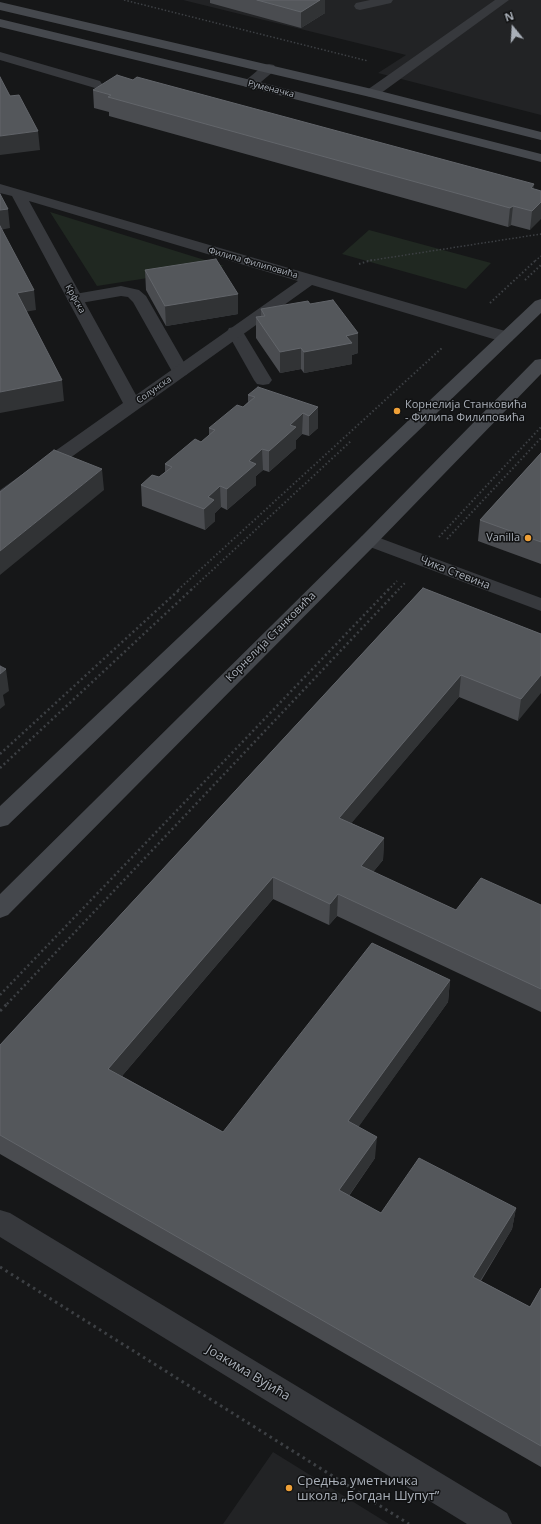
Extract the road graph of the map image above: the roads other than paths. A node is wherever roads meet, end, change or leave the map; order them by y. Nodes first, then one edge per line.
1 (387, 0) edge
2 (503, 0) edge
3 (0, 6) edge
4 (360, 6) dead end
5 (0, 23) edge
6 (0, 56) edge
7 (269, 68) junction
8 (95, 84) dead end
9 (250, 84) junction
10 (372, 93) junction
11 (541, 136) edge
12 (541, 158) edge
13 (0, 188) edge
14 (18, 193) junction
15 (309, 280) junction
16 (75, 299) junction
17 (541, 304) edge
18 (235, 332) junction
19 (506, 337) junction
20 (541, 364) edge
21 (180, 371) junction
22 (263, 380) dead end
23 (133, 405) junction
24 (0, 500) edge
25 (369, 540) junction
26 (541, 605) edge
27 (0, 819) edge
28 (0, 909) edge
29 (0, 1222) edge
30 (496, 1524) edge

1 - 4 street
2 - 10 street
3 - 7 main road, Руменачка
5 - 9 main road, Руменачка
6 - 8 street
7 - 9 street
7 - 10 main road, Руменачка
9 - 12 main road, Руменачка
10 - 11 main road, Руменачка
13 - 14 street, Филипа Филиповића
14 - 15 street, Филипа Филиповића
14 - 16 street, Крфска
15 - 18 street, Солунска
15 - 19 street, Филипа Филиповића
16 - 21 street
16 - 23 street, Крфска
17 - 19 main road
18 - 21 street, Солунска
18 - 22 street
19 - 27 main road
20 - 25 main road, Корнелија Станковића
21 - 23 street, Солунска
23 - 24 street, Солунска
25 - 26 street, Чика Стевина
25 - 28 main road, Корнелија Станковића
29 - 30 street, Јоакима Вујића

